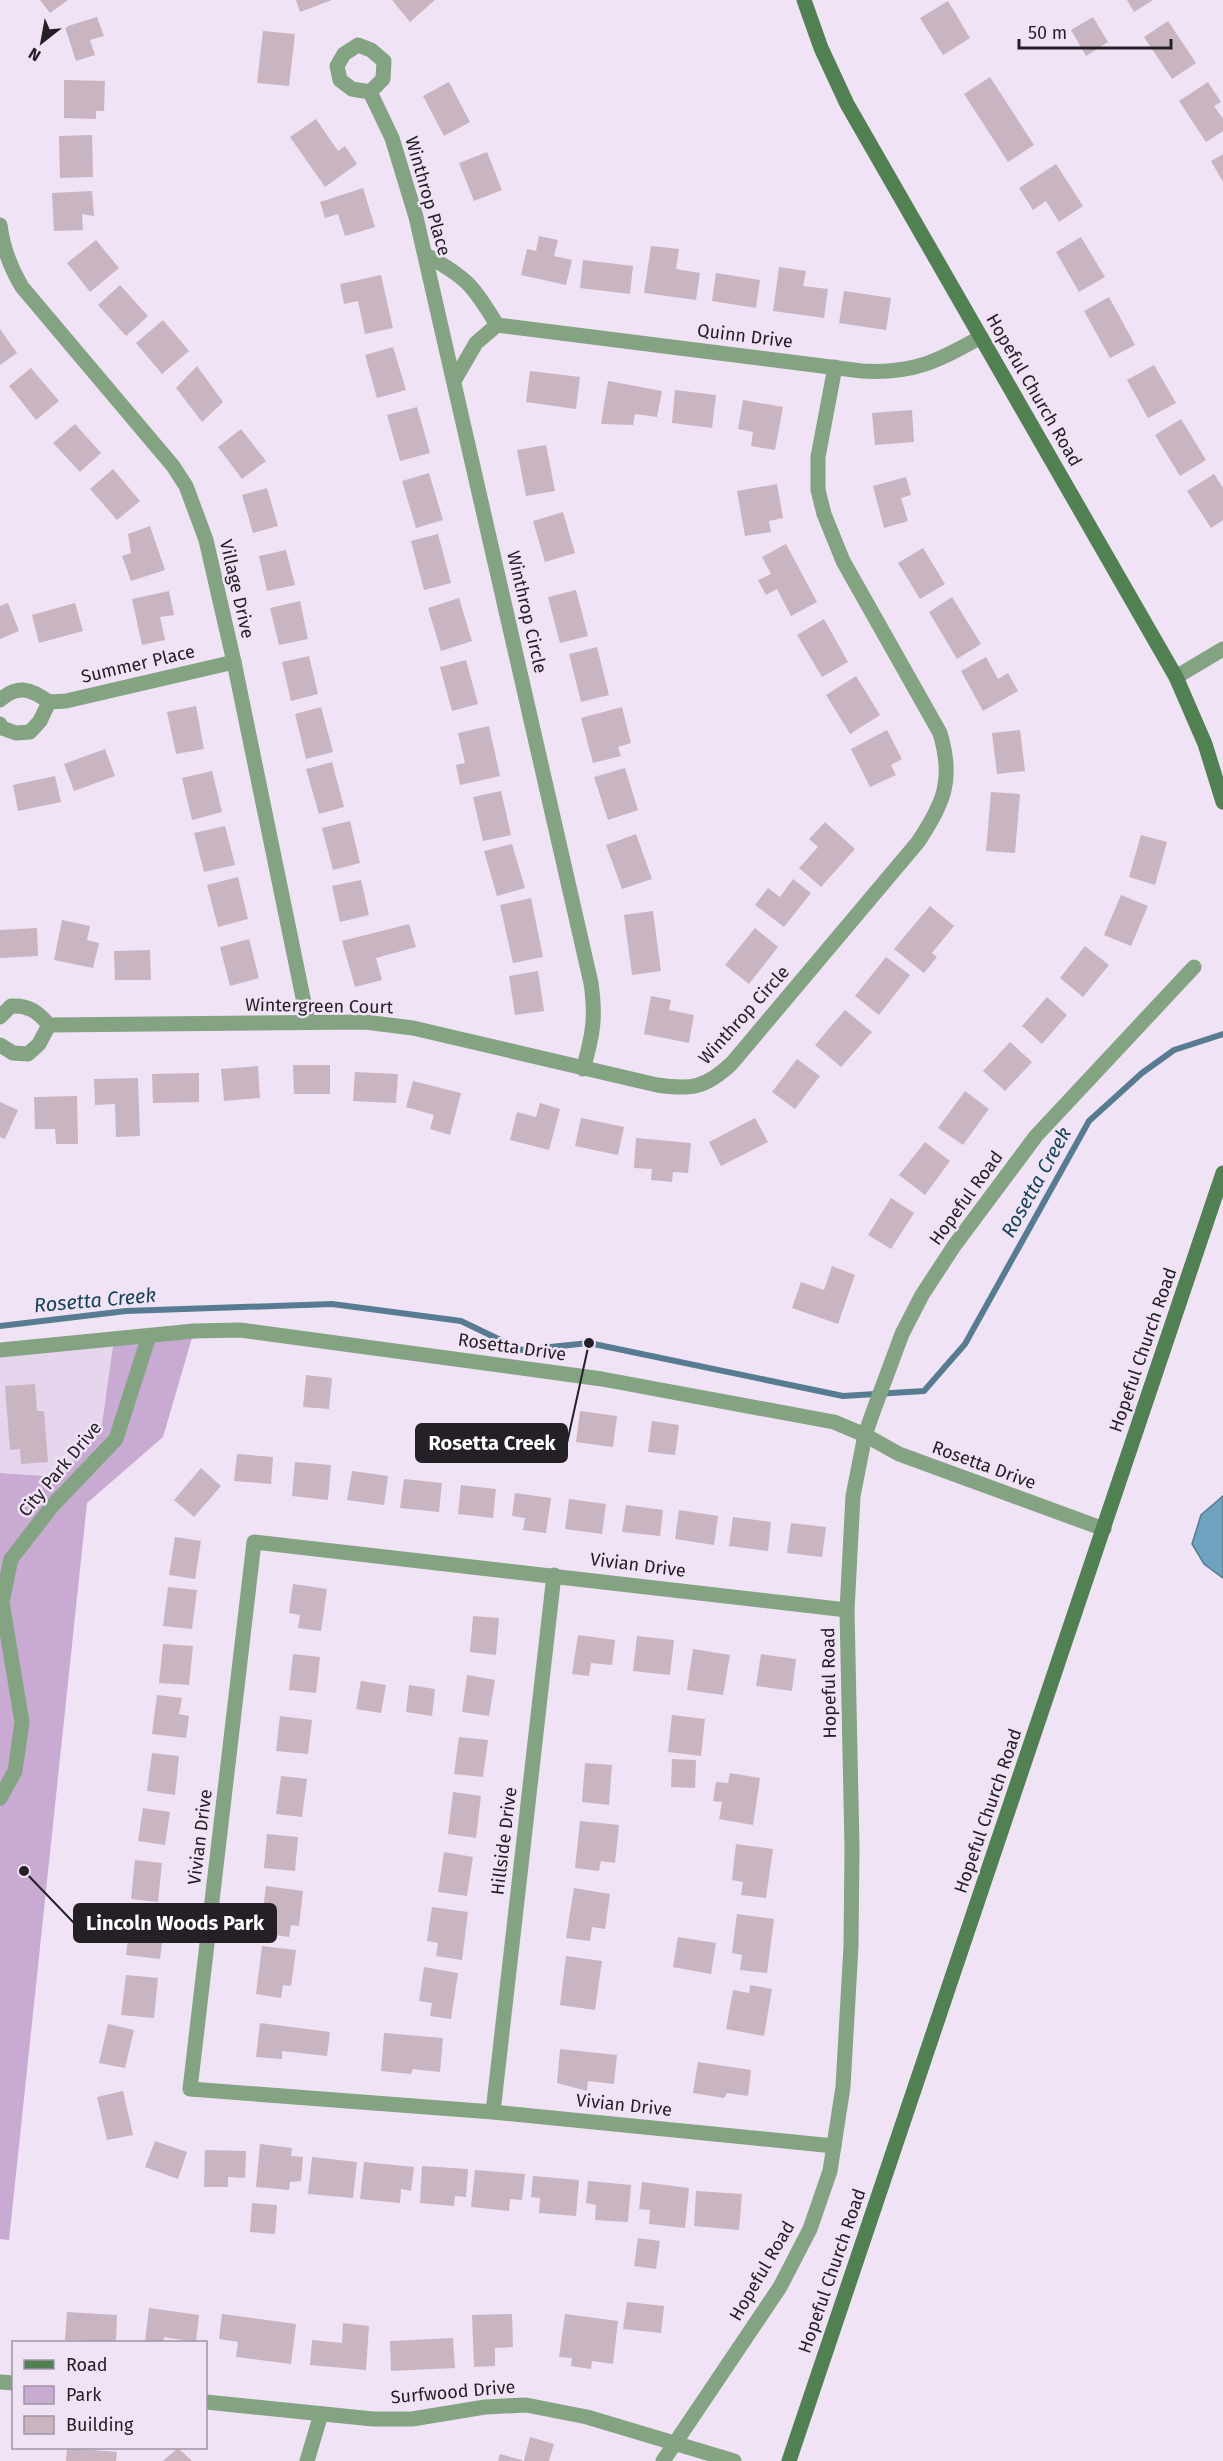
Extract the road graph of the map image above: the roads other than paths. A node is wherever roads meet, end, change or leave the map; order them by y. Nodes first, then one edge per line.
1 (804, 0) edge
2 (370, 92) dead end
3 (0, 225) edge
4 (426, 255) junction
5 (440, 314) joint
6 (496, 326) junction
7 (981, 337) junction
8 (835, 367) junction
9 (454, 381) junction
10 (1223, 649) edge
11 (234, 662) junction
12 (1176, 677) junction
13 (0, 700) edge
14 (50, 702) junction
15 (0, 724) edge
16 (1223, 802) edge
17 (1194, 967) dead end
18 (0, 1017) edge
19 (308, 1022) junction
20 (49, 1025) junction
21 (0, 1045) edge
22 (583, 1069) junction
23 (1223, 1173) edge
24 (149, 1336) junction
25 (0, 1350) edge
26 (865, 1435) junction
27 (1104, 1529) junction
28 (554, 1575) junction
29 (847, 1610) junction
30 (0, 1798) edge
31 (493, 2112) junction
32 (834, 2146) junction
33 (207, 2402) edge
34 (321, 2414) junction
35 (675, 2443) junction
36 (307, 2461) edge
37 (663, 2461) edge
38 (734, 2461) edge
39 (789, 2461) edge

1 - 7 main road, Hopeful Church Road
2 - 4 street, Winthrop Place
3 - 11 street, Village Drive
4 - 5 street, Winthrop Place
4 - 6 street
5 - 9 street, Winthrop Circle
6 - 8 street, Quinn Drive
6 - 9 street
7 - 8 street, Quinn Drive
7 - 12 main road, Hopeful Church Road
8 - 22 street, Winthrop Circle
9 - 22 street, Winthrop Circle
10 - 12 street
11 - 14 street, Summer Place
11 - 19 street, Village Drive
12 - 16 main road, Hopeful Church Road
13 - 14 street
14 - 15 street
17 - 26 street, Hopeful Road
18 - 20 street
19 - 20 street, Wintergreen Court
19 - 22 street, Wintergreen Court
20 - 21 street
23 - 27 main road, Hopeful Church Road
24 - 25 street, Rosetta Drive
24 - 26 street, Rosetta Drive
24 - 30 street, City Park Drive
26 - 27 street, Rosetta Drive
26 - 29 street, Hopeful Road
27 - 39 main road, Hopeful Church Road
28 - 29 street, Vivian Drive
28 - 31 street, Hillside Drive
28 - 31 street, Vivian Drive
29 - 32 street, Hopeful Road
31 - 32 street, Vivian Drive
32 - 35 street, Hopeful Road
33 - 34 street, Surfwood Drive
34 - 35 street, Surfwood Drive
34 - 36 street
35 - 37 street, Hopeful Road
35 - 38 street, Surfwood Drive

